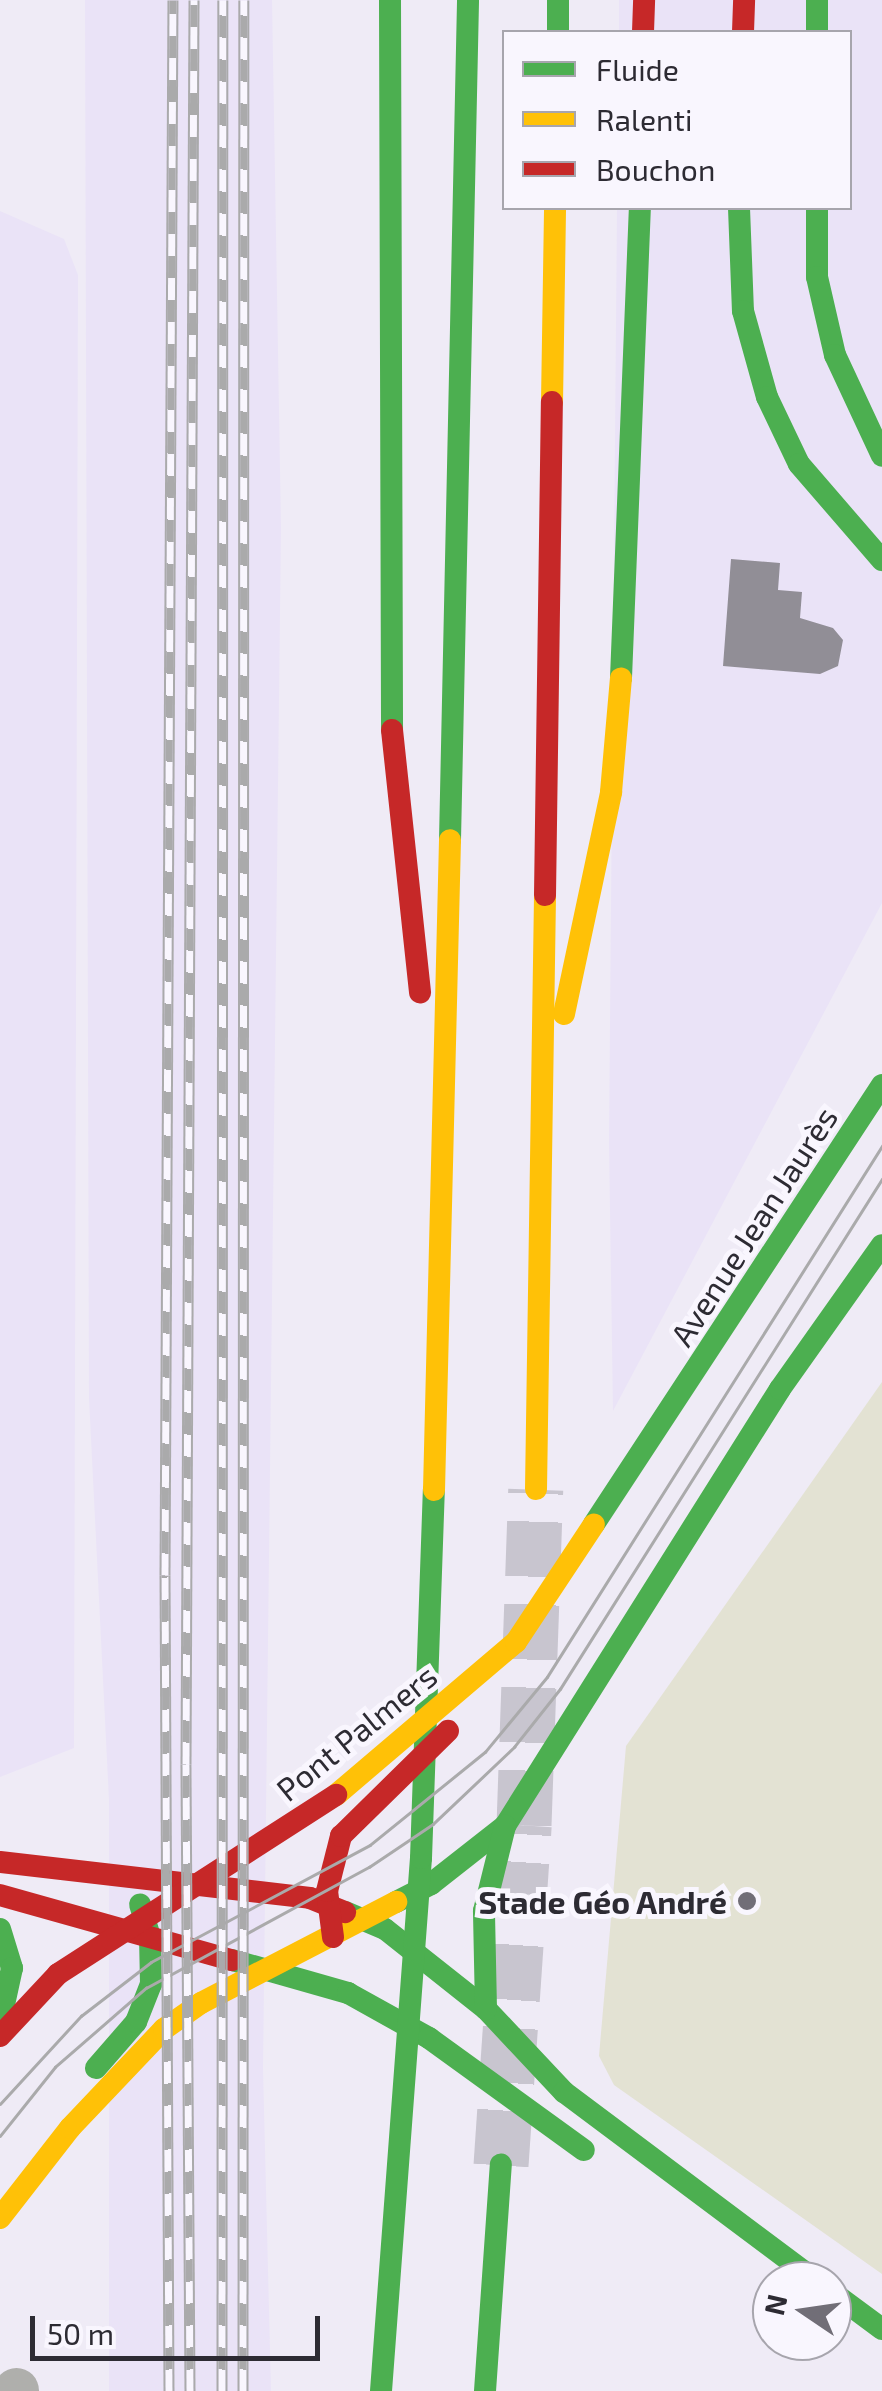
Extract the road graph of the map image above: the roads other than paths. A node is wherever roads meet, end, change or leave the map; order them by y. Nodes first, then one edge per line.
1 (390, 0) edge
2 (468, 0) edge
3 (558, 0) edge
4 (644, 0) edge
5 (744, 0) edge
6 (818, 0) edge
7 (558, 30) edge
8 (643, 30) edge
9 (743, 30) edge
10 (818, 30) edge
11 (556, 210) edge
12 (640, 210) edge
13 (739, 210) edge
14 (817, 210) edge
15 (882, 456) edge
16 (882, 560) edge
17 (543, 1074) junction
18 (882, 1085) edge
19 (443, 1109) junction
20 (882, 1245) edge
21 (679, 1402) joint
22 (536, 1488) tunnel mouth
23 (516, 1642) junction
24 (505, 1826) junction
25 (0, 1862) edge
26 (134, 1882) junction
27 (198, 1886) junction
28 (0, 1895) edge
29 (327, 1901) junction
30 (367, 1920) junction
31 (139, 1928) junction
32 (0, 1929) edge
33 (333, 1939) junction
34 (264, 1970) junction
35 (348, 1993) junction
36 (486, 2009) junction
37 (0, 2023) edge
38 (0, 2036) edge
39 (501, 2165) tunnel mouth
40 (608, 2168) dead end
41 (0, 2199) edge
42 (0, 2218) edge
43 (791, 2261) edge
44 (852, 2307) edge
45 (882, 2329) edge
46 (380, 2391) edge
47 (485, 2391) edge

1 - 19 main road
2 - 19 main road
3 - 7 main road
4 - 8 main road
5 - 9 main road
6 - 10 main road
11 - 17 main road
12 - 17 main road
13 - 16 main road
14 - 15 main road
17 - 22 main road
18 - 21 main road, Avenue Jean Jaurès
19 - 46 main road
20 - 24 main road
21 - 23 main road, Pont Palmers
23 - 27 main road, Pont Palmers
23 - 29 main road
24 - 30 main road
24 - 36 main road
25 - 26 main road
26 - 27 main road
26 - 31 main road
27 - 29 main road
27 - 31 main road, Pont Palmers
28 - 31 main road
29 - 30 main road
29 - 33 main road
30 - 33 main road
30 - 36 main road
31 - 34 main road
31 - 38 main road, Pont Palmers
31 - 41 main road
32 - 37 main road
33 - 34 main road
33 - 35 main road
34 - 35 main road
34 - 42 main road
35 - 40 main road
36 - 43 main road
39 - 47 main road
44 - 45 main road

